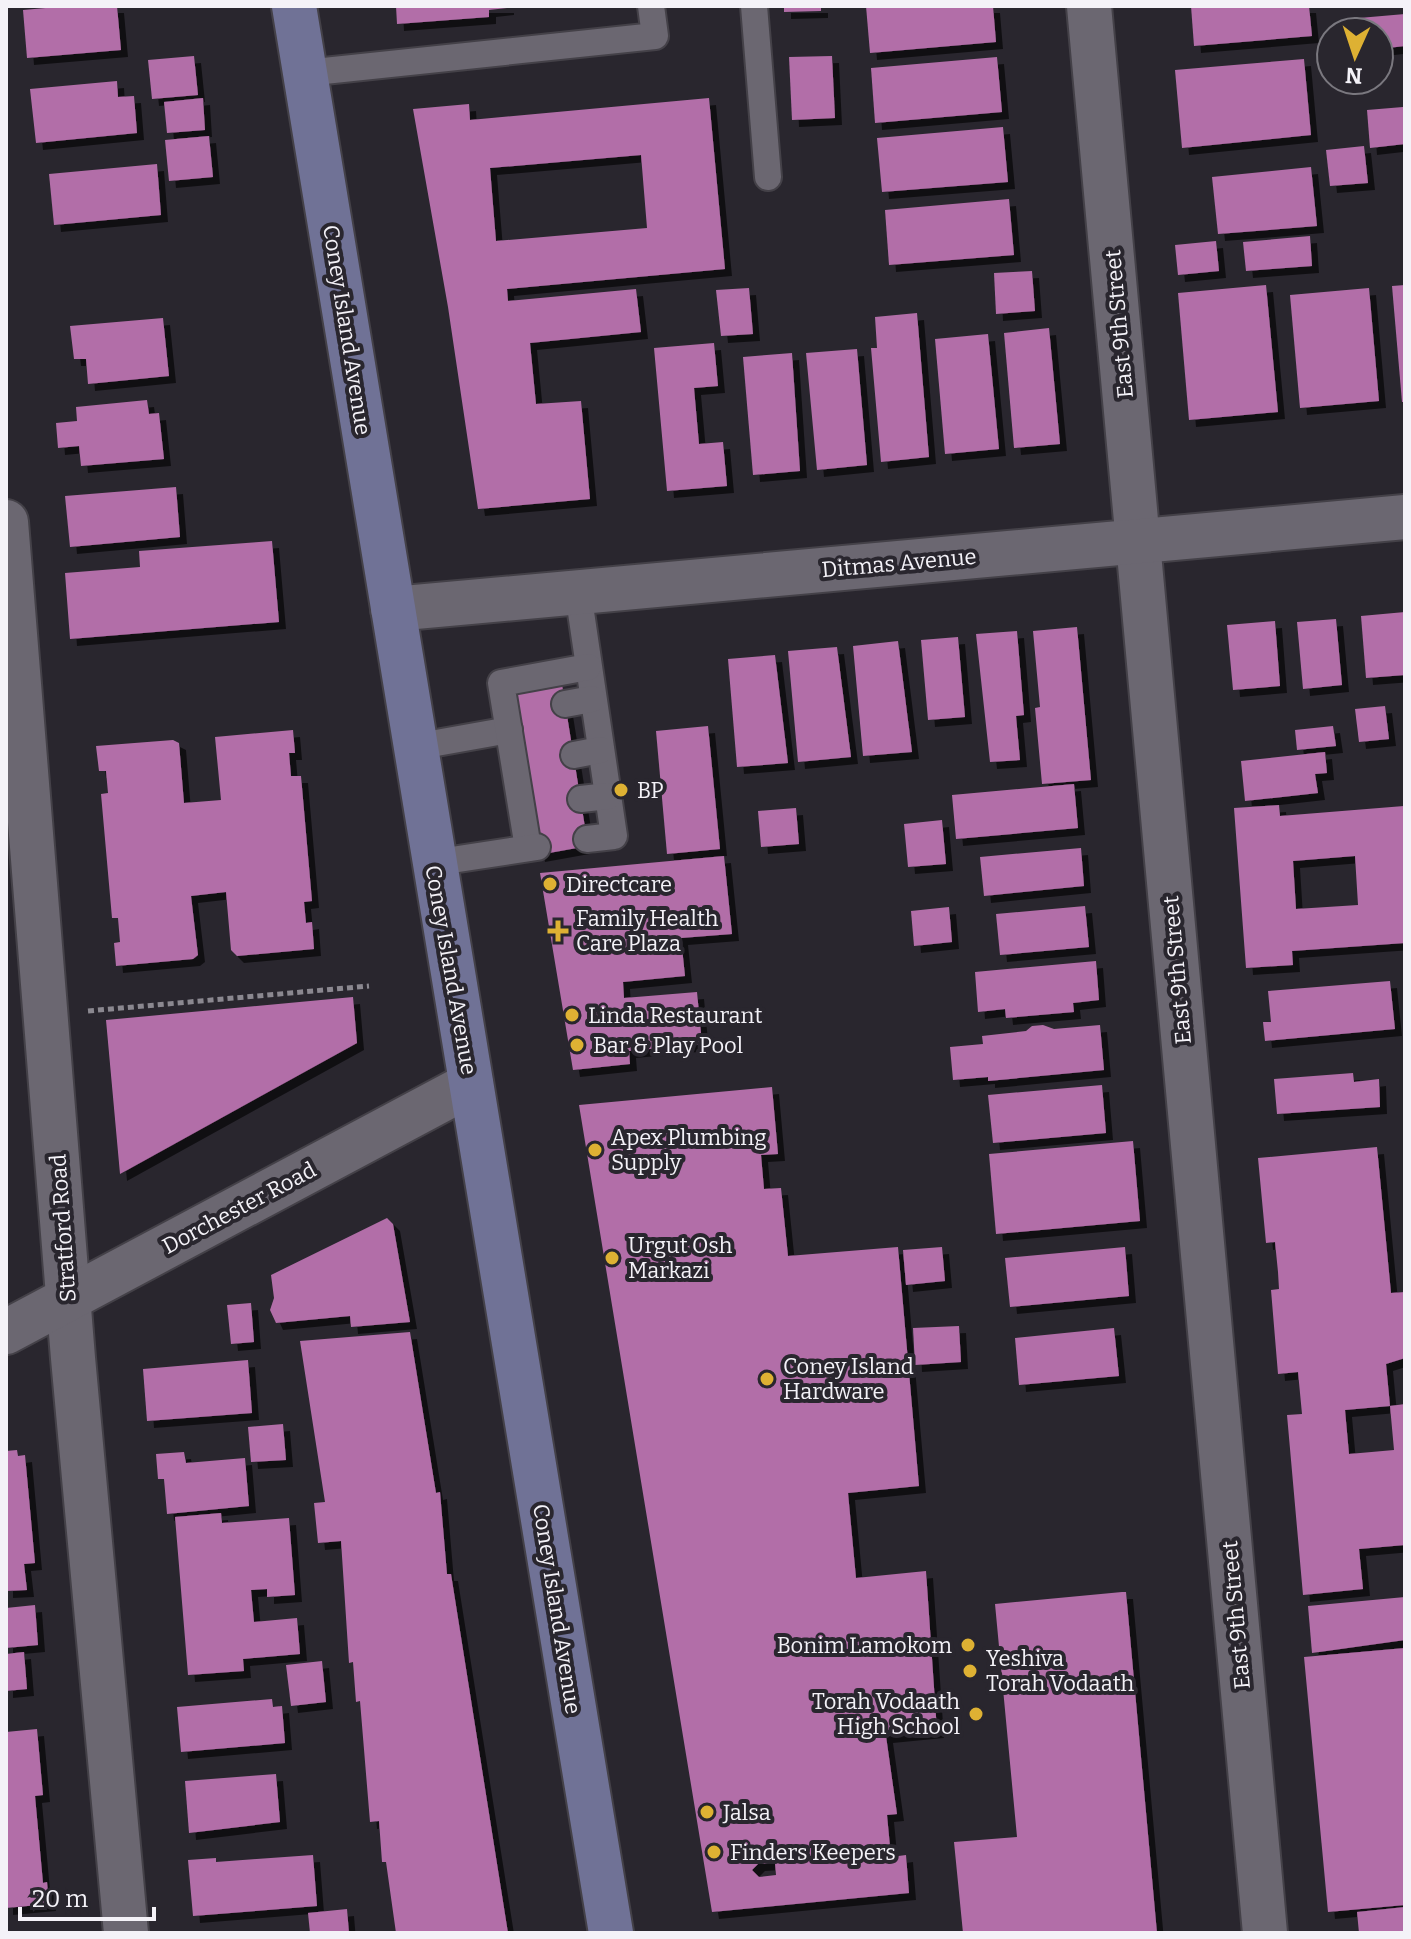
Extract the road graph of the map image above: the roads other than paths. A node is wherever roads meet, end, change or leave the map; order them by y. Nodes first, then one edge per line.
1 (294, 6) edge
2 (651, 6) edge
3 (754, 6) edge
4 (1089, 6) edge
5 (305, 73) junction
6 (768, 177) dead end
7 (1405, 517) edge
8 (6, 522) edge
9 (1138, 541) junction
10 (578, 592) junction
11 (393, 609) junction
12 (588, 667) junction
13 (592, 699) junction
14 (565, 704) dead end
15 (511, 717) junction
16 (414, 747) junction
17 (600, 750) junction
18 (574, 755) dead end
19 (608, 796) junction
20 (581, 799) dead end
21 (587, 839) dead end
22 (432, 863) junction
23 (471, 1084) junction
24 (69, 1298) junction
25 (6, 1332) edge
26 (126, 1933) edge
27 (611, 1933) edge
28 (1265, 1933) edge

1 - 5 main road, Coney Island Avenue
2 - 5 lane
3 - 6 lane
4 - 9 street, East 9th Street
5 - 11 main road, Coney Island Avenue
7 - 9 street, Ditmas Avenue
8 - 24 street, Stratford Road
9 - 10 street, Ditmas Avenue
9 - 28 street, East 9th Street
10 - 11 street, Ditmas Avenue
10 - 12 lane
11 - 16 main road, Coney Island Avenue
12 - 13 lane
12 - 15 lane
13 - 14 lane
13 - 17 lane
15 - 16 lane
15 - 22 lane
16 - 22 main road, Coney Island Avenue
17 - 18 lane
17 - 19 lane
19 - 20 lane
19 - 21 lane
22 - 23 main road, Coney Island Avenue
23 - 24 street, Dorchester Road
23 - 27 main road, Coney Island Avenue
24 - 25 street, Dorchester Road
24 - 26 street, Stratford Road

